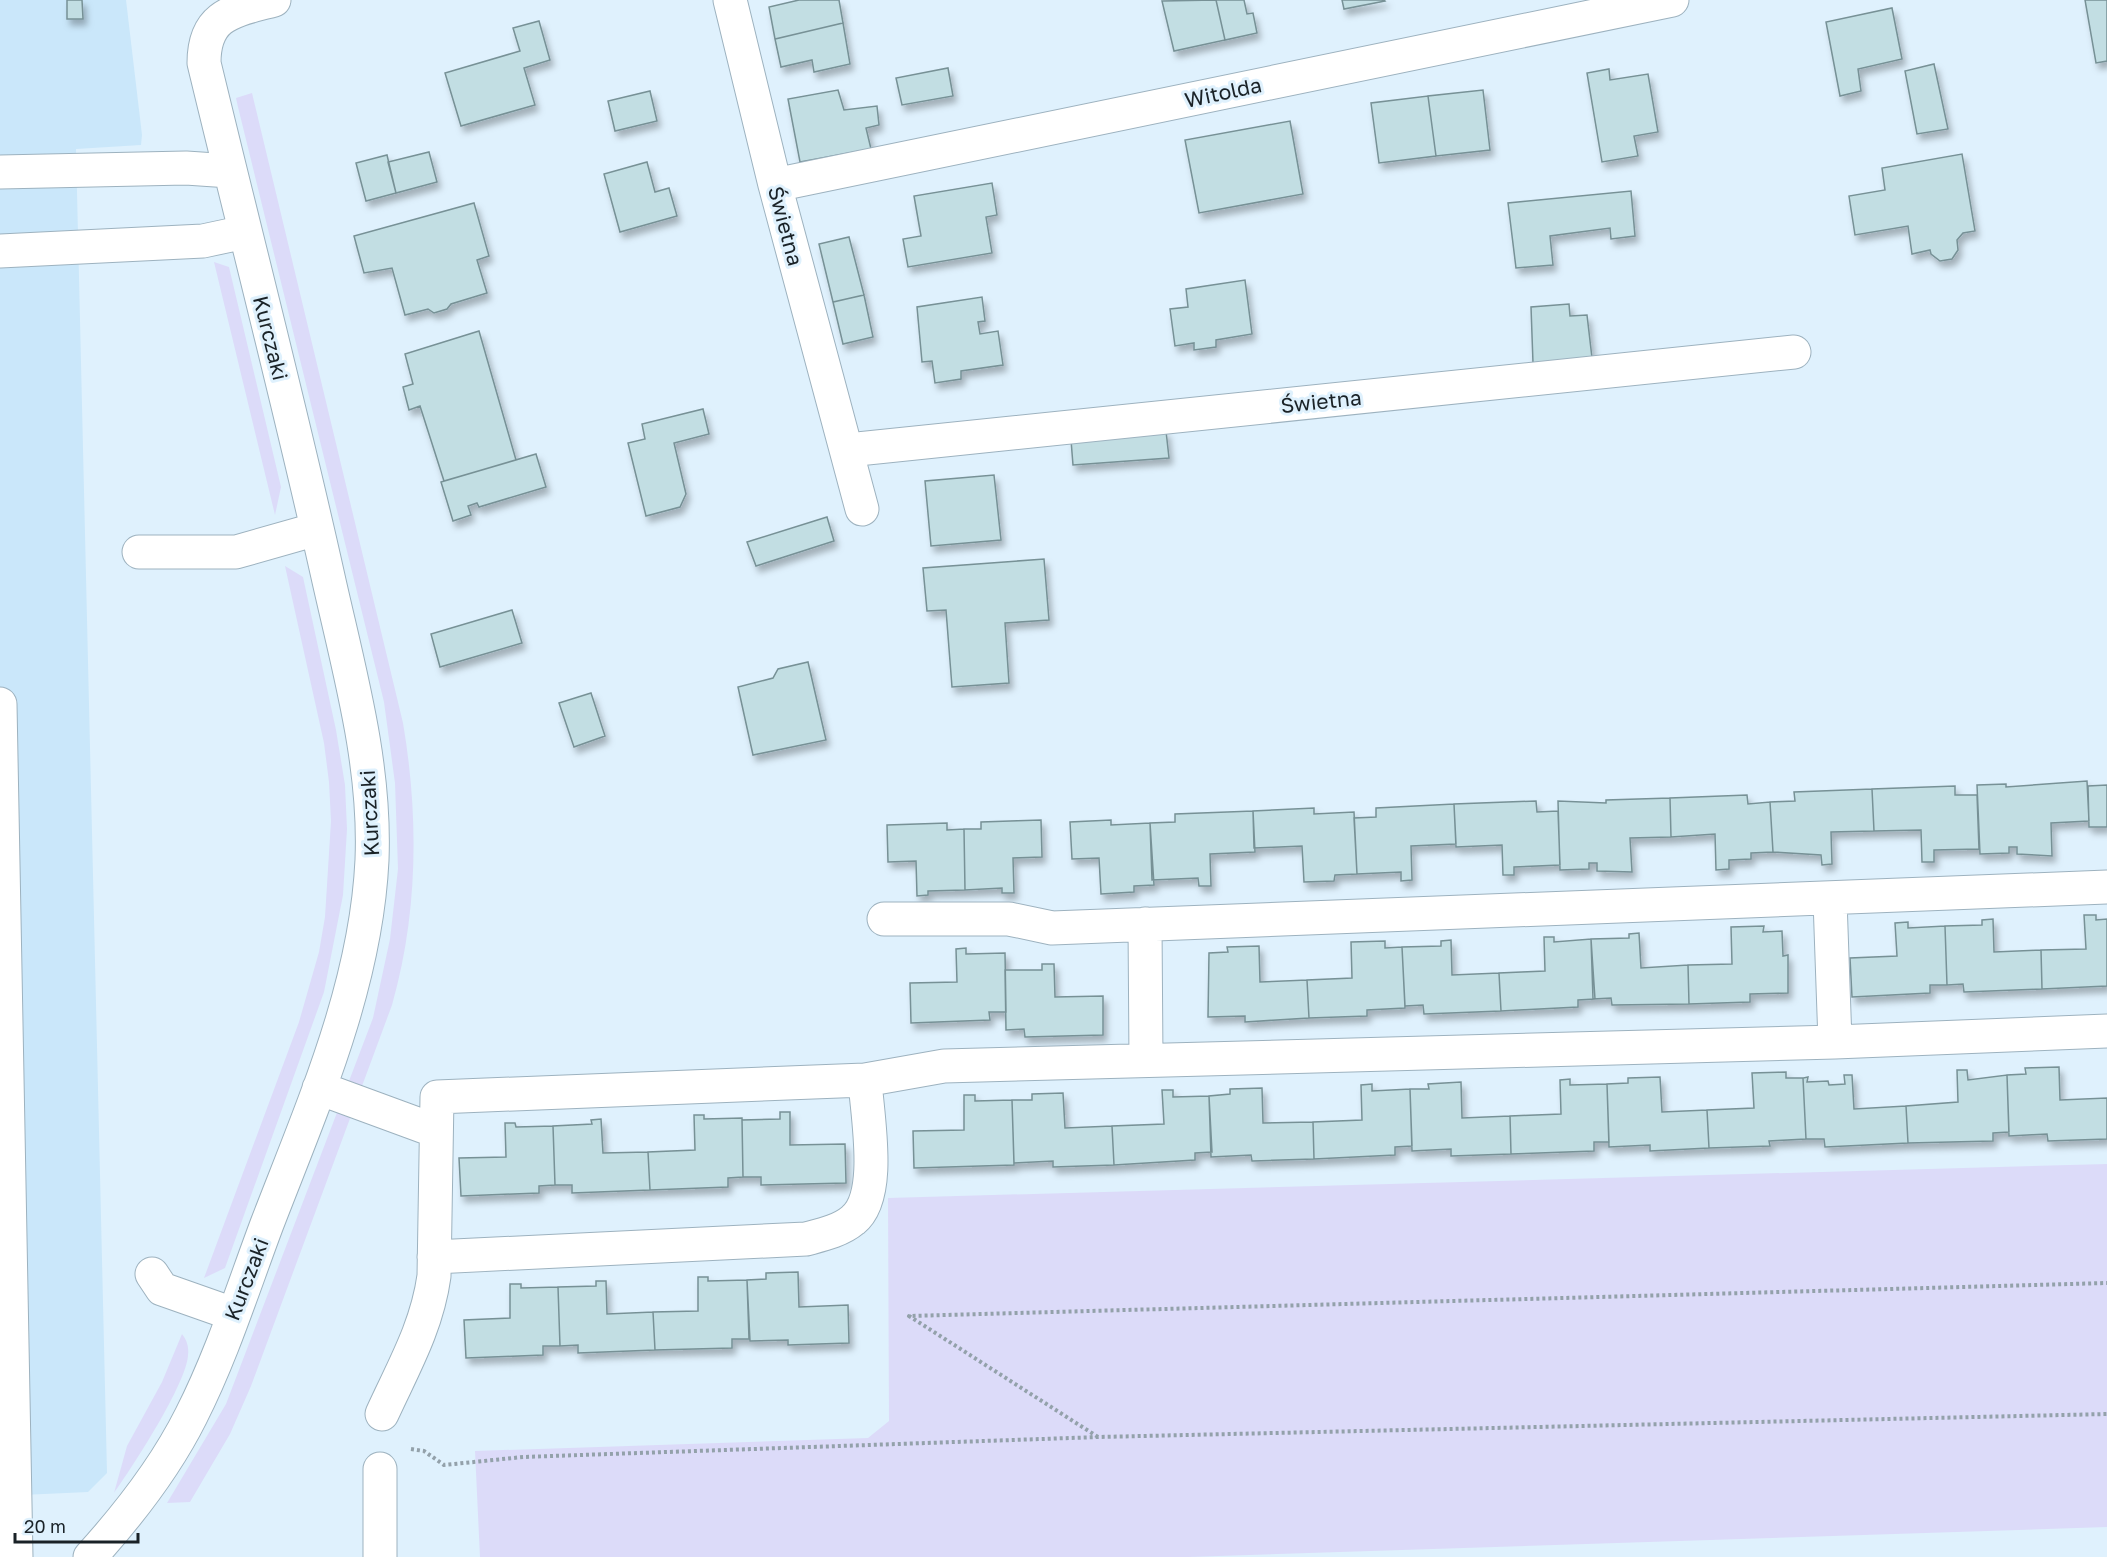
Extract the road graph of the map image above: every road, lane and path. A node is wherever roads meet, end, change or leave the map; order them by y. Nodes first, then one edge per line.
1 (274, 0) edge
2 (730, 0) edge
3 (1672, 0) edge
4 (230, 171) junction
5 (0, 172) edge
6 (775, 185) junction
7 (245, 232) junction
8 (0, 251) edge
9 (1794, 352) dead end
10 (848, 450) junction
11 (862, 509) dead end
12 (317, 529) junction
13 (139, 552) dead end
14 (0, 704) edge
15 (2107, 887) edge
16 (1830, 900) junction
17 (884, 919) dead end
18 (1145, 924) junction
19 (2107, 1031) edge
20 (1835, 1042) junction
21 (1146, 1060) junction
22 (865, 1080) junction
23 (319, 1088) junction
24 (436, 1131) junction
25 (434, 1257) junction
26 (152, 1274) dead end
27 (2107, 1283) edge
28 (233, 1314) junction
29 (6, 1392) edge
30 (382, 1414) dead end
31 (2107, 1414) edge
32 (1099, 1437) junction
33 (380, 1469) joint
34 (16, 1557) edge
35 (90, 1557) edge
36 (380, 1557) edge

1 - 4 street, Kurczaki
2 - 6 street, Świetna
3 - 6 street, Witolda
4 - 5 street
4 - 7 street, Kurczaki
6 - 10 street, Świetna
7 - 8 street
7 - 12 street, Kurczaki
9 - 10 street, Świetna
10 - 11 street, Świetna
12 - 13 street
12 - 23 street, Kurczaki
14 - 29 street
15 - 16 street
16 - 18 street
16 - 20 street
17 - 18 street
18 - 21 street
19 - 20 street
20 - 21 street
21 - 22 street
22 - 24 street
22 - 25 street
23 - 24 street
23 - 28 street, Kurczaki
24 - 25 street
25 - 30 street
26 - 28 street
27 - 32 path
28 - 35 street, Kurczaki
29 - 34 street
31 - 32 path
32 - 33 path
33 - 36 street

